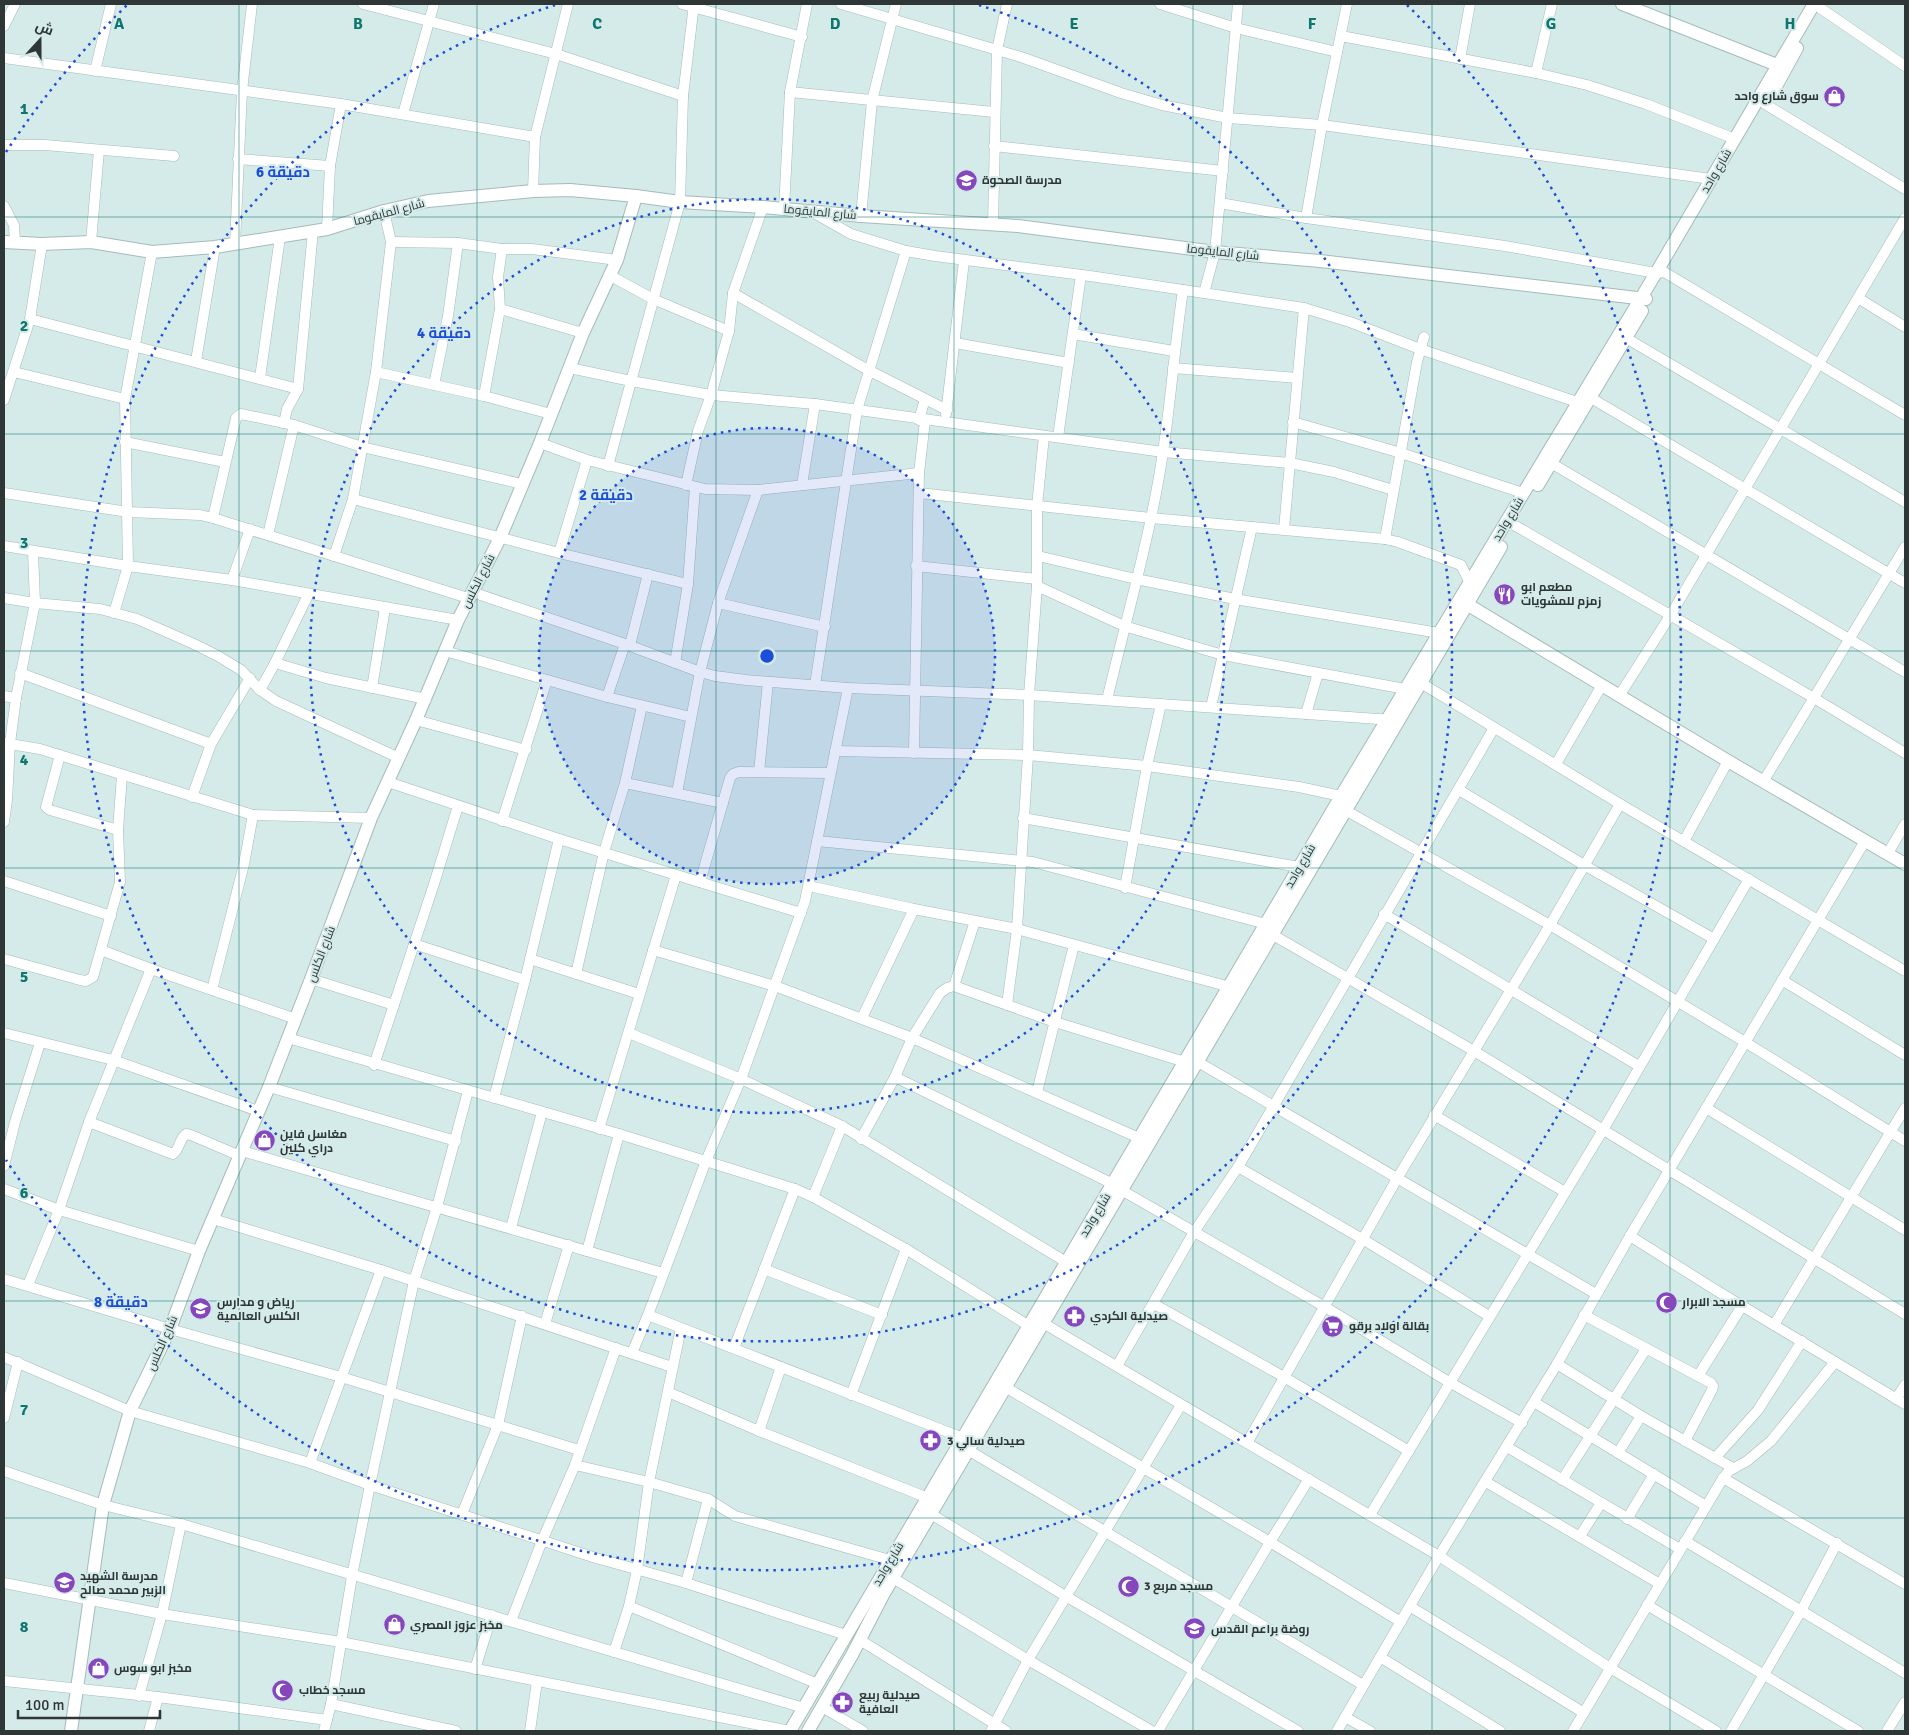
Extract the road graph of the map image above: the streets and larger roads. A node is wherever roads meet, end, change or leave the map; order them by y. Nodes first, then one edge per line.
1 (112, 4) edge
2 (252, 4) edge
3 (363, 4) edge
4 (434, 4) edge
5 (568, 4) edge
6 (682, 4) edge
7 (807, 4) edge
8 (841, 4) edge
9 (896, 4) edge
10 (1007, 4) edge
11 (1160, 4) edge
12 (1238, 4) edge
13 (1347, 4) edge
14 (1470, 4) edge
15 (1552, 4) edge
16 (1622, 4) edge
17 (1819, 5) edge
18 (694, 6) edge
19 (10, 8) edge
20 (892, 19) junction
21 (429, 22) junction
22 (4, 26) edge
23 (1236, 28) junction
24 (1341, 36) junction
25 (802, 37) junction
26 (997, 50) junction
27 (1337, 52) junction
28 (556, 54) junction
29 (4, 58) edge
30 (1460, 59) junction
31 (1905, 66) edge
32 (1781, 67) junction
33 (95, 71) junction
34 (1536, 73) junction
35 (242, 91) junction
36 (790, 92) junction
37 (683, 96) junction
38 (872, 101) junction
39 (341, 104) junction
40 (1765, 104) junction
41 (994, 112) junction
42 (403, 114) junction
43 (1228, 118) junction
44 (1322, 125) junction
45 (534, 137) junction
46 (1735, 139) junction
47 (4, 145) edge
48 (994, 146) junction
49 (99, 150) junction
50 (174, 156) dead end
51 (238, 159) junction
52 (330, 166) junction
53 (1223, 171) junction
54 (1712, 179) junction
55 (1905, 189) edge
56 (533, 191) junction
57 (636, 196) junction
58 (680, 202) junction
59 (1220, 203) junction
60 (4, 206) edge
61 (763, 207) junction
62 (784, 209) junction
63 (384, 211) junction
64 (812, 211) junction
65 (862, 216) junction
66 (1306, 218) junction
67 (1905, 221) edge
68 (993, 224) junction
69 (328, 229) junction
70 (313, 231) junction
71 (280, 237) junction
72 (91, 242) junction
73 (391, 242) junction
74 (9, 243) edge
75 (458, 243) junction
76 (42, 244) junction
77 (235, 244) junction
78 (215, 247) junction
79 (502, 248) junction
80 (906, 251) junction
81 (152, 252) junction
82 (1215, 252) junction
83 (617, 260) junction
84 (964, 261) junction
85 (1660, 273) junction
86 (609, 275) junction
87 (1081, 275) junction
88 (1183, 290) junction
89 (733, 293) junction
90 (1204, 293) junction
91 (1858, 298) junction
92 (653, 299) junction
93 (1644, 299) junction
94 (1304, 308) junction
95 (500, 309) junction
96 (30, 319) junction
97 (1905, 327) edge
98 (729, 331) junction
99 (583, 333) junction
100 (1073, 334) junction
101 (1424, 337) dead end
102 (1626, 338) junction
103 (955, 343) junction
104 (134, 346) junction
105 (1420, 349) junction
106 (1174, 351) junction
107 (196, 361) junction
108 (1069, 363) junction
109 (1818, 364) junction
110 (570, 368) junction
111 (1172, 368) junction
112 (868, 370) junction
113 (14, 372) junction
114 (376, 372) junction
115 (260, 378) junction
116 (1297, 378) junction
117 (631, 381) junction
118 (434, 384) junction
119 (298, 389) junction
120 (711, 395) junction
121 (484, 396) junction
122 (1591, 398) junction
123 (125, 399) junction
124 (925, 399) junction
125 (4, 400) edge
126 (1577, 402) junction
127 (814, 404) junction
128 (857, 410) junction
129 (947, 410) junction
130 (551, 414) junction
131 (1905, 416) edge
132 (922, 420) junction
133 (1293, 422) junction
134 (945, 423) junction
135 (289, 424) junction
136 (1780, 428) junction
137 (1044, 436) junction
138 (1058, 437) junction
139 (125, 442) junction
140 (540, 443) junction
141 (362, 447) junction
142 (1163, 452) junction
143 (1400, 453) junction
144 (587, 460) junction
145 (225, 462) junction
146 (1290, 463) junction
147 (1551, 463) junction
148 (608, 466) junction
149 (918, 473) junction
150 (845, 480) junction
151 (522, 484) junction
152 (802, 485) junction
153 (691, 486) junction
154 (1744, 489) junction
155 (758, 490) junction
156 (1393, 490) junction
157 (4, 493) edge
158 (918, 493) junction
159 (1523, 493) junction
160 (353, 500) junction
161 (1905, 502) edge
162 (1036, 506) junction
163 (128, 512) junction
164 (213, 518) junction
165 (1151, 518) junction
166 (1514, 525) junction
167 (1252, 527) junction
168 (250, 529) junction
169 (1284, 529) junction
170 (268, 535) junction
171 (500, 538) junction
172 (1385, 539) junction
173 (4, 546) edge
174 (1905, 547) edge
175 (33, 551) junction
176 (559, 553) junction
177 (1706, 554) junction
178 (334, 556) junction
179 (1038, 556) junction
180 (128, 566) junction
181 (916, 566) junction
182 (1889, 573) junction
183 (648, 574) junction
184 (1136, 579) junction
185 (232, 580) junction
186 (1037, 583) junction
187 (1905, 583) edge
188 (688, 584) junction
189 (1473, 584) junction
190 (308, 595) junction
191 (470, 595) junction
192 (4, 598) edge
193 (1235, 598) junction
194 (1463, 601) junction
195 (718, 602) junction
196 (35, 603) junction
197 (385, 608) junction
198 (114, 612) junction
199 (1670, 616) junction
200 (458, 620) junction
201 (1124, 626) junction
202 (825, 627) junction
203 (1439, 633) junction
204 (1850, 640) junction
205 (628, 645) junction
206 (445, 651) junction
207 (1222, 655) junction
208 (275, 663) junction
209 (675, 663) junction
210 (700, 672) junction
211 (1905, 672) edge
212 (20, 673) junction
213 (1318, 673) junction
214 (250, 678) junction
215 (547, 680) junction
216 (768, 682) junction
217 (1421, 683) junction
218 (815, 685) junction
219 (1602, 685) junction
220 (372, 688) junction
221 (848, 688) junction
222 (1405, 689) junction
223 (260, 690) junction
224 (915, 691) junction
225 (1029, 695) junction
226 (4, 696) edge
227 (1620, 696) junction
228 (607, 697) junction
229 (16, 698) junction
230 (1814, 698) junction
231 (426, 699) junction
232 (1107, 700) junction
233 (1161, 704) junction
234 (642, 706) junction
235 (1211, 707) junction
236 (1306, 714) junction
237 (690, 717) junction
238 (416, 720) junction
239 (1393, 720) junction
240 (1494, 728) junction
241 (7, 743) edge
242 (211, 744) junction
243 (526, 750) junction
244 (835, 750) junction
245 (914, 753) junction
246 (1905, 753) edge
247 (60, 755) junction
248 (1028, 755) junction
249 (399, 758) junction
250 (1728, 761) junction
251 (1556, 764) junction
252 (1148, 766) junction
253 (759, 772) junction
254 (830, 772) junction
255 (122, 775) junction
256 (388, 782) junction
257 (625, 782) junction
258 (1764, 782) junction
259 (1459, 790) junction
260 (677, 793) junction
261 (1341, 796) junction
262 (192, 797) junction
263 (723, 803) junction
264 (1620, 804) junction
265 (458, 806) junction
266 (1345, 810) junction
267 (253, 815) junction
268 (371, 818) junction
269 (1023, 818) junction
270 (502, 821) junction
271 (4, 822) edge
272 (1905, 824) edge
273 (118, 830) junction
274 (1133, 838) junction
275 (559, 839) junction
276 (1865, 840) junction
277 (818, 841) junction
278 (1684, 842) junction
279 (604, 852) junction
280 (1422, 853) junction
281 (1888, 853) junction
282 (1021, 860) junction
283 (1905, 864) edge
284 (1584, 865) junction
285 (1299, 867) junction
286 (676, 875) junction
287 (1749, 879) junction
288 (4, 881) edge
289 (700, 882) junction
290 (809, 886) junction
291 (1124, 888) junction
292 (914, 909) junction
293 (801, 913) junction
294 (1384, 914) junction
295 (111, 916) junction
296 (1817, 918) junction
297 (975, 921) junction
298 (1550, 925) junction
299 (1017, 929) junction
300 (1269, 930) junction
301 (1714, 939) junction
302 (414, 944) junction
303 (1074, 945) junction
304 (101, 950) junction
305 (653, 950) junction
306 (4, 959) edge
307 (530, 960) junction
308 (151, 969) junction
309 (1905, 971) edge
310 (576, 974) junction
311 (1348, 978) junction
312 (311, 979) junction
313 (525, 980) junction
314 (1782, 980) junction
315 (775, 986) junction
316 (954, 986) junction
317 (1230, 987) junction
318 (212, 990) junction
319 (1510, 990) junction
320 (639, 994) junction
321 (1677, 1001) junction
322 (394, 1005) junction
323 (1007, 1005) junction
324 (862, 1018) junction
325 (296, 1019) junction
326 (1055, 1022) junction
327 (4, 1033) edge
328 (629, 1034) junction
329 (288, 1038) junction
330 (912, 1038) junction
331 (1745, 1042) junction
332 (40, 1043) junction
333 (1200, 1045) junction
334 (1474, 1051) junction
335 (1905, 1054) edge
336 (113, 1060) junction
337 (1185, 1062) junction
338 (1198, 1062) junction
339 (374, 1064) junction
340 (1639, 1066) junction
341 (895, 1077) junction
342 (741, 1079) junction
343 (269, 1086) junction
344 (468, 1091) junction
345 (1037, 1092) junction
346 (494, 1098) junction
347 (1274, 1105) junction
348 (1706, 1108) junction
349 (1905, 1108) edge
350 (258, 1111) junction
351 (542, 1112) junction
352 (1434, 1115) junction
353 (4, 1119) edge
354 (15, 1122) junction
355 (89, 1122) junction
356 (842, 1126) junction
357 (599, 1129) junction
358 (1603, 1130) junction
359 (1890, 1133) junction
360 (619, 1134) junction
361 (1139, 1138) junction
362 (861, 1139) junction
363 (456, 1141) junction
364 (1905, 1141) edge
365 (241, 1153) junction
366 (706, 1161) junction
367 (4, 1166) edge
368 (1238, 1167) junction
369 (1670, 1171) junction
370 (1398, 1177) junction
371 (1118, 1187) junction
372 (796, 1189) junction
373 (4, 1190) edge
374 (1565, 1192) junction
375 (1850, 1196) junction
376 (813, 1197) junction
377 (437, 1207) junction
378 (59, 1210) junction
379 (213, 1219) junction
380 (511, 1228) junction
381 (1905, 1230) edge
382 (1194, 1232) junction
383 (1630, 1236) junction
384 (1364, 1240) junction
385 (569, 1244) junction
386 (906, 1250) junction
387 (199, 1251) junction
388 (587, 1251) junction
389 (1528, 1254) junction
390 (1813, 1259) junction
391 (1066, 1262) junction
392 (764, 1269) junction
393 (381, 1270) junction
394 (663, 1273) junction
395 (4, 1279) edge
396 (414, 1280) junction
397 (28, 1285) junction
398 (1596, 1294) junction
399 (1154, 1304) junction
400 (1742, 1306) junction
401 (1325, 1308) junction
402 (1905, 1314) edge
403 (648, 1315) junction
404 (882, 1315) junction
405 (1584, 1315) junction
406 (522, 1316) junction
407 (1489, 1316) junction
408 (1043, 1323) junction
409 (545, 1324) junction
410 (1774, 1325) junction
411 (1029, 1326) junction
412 (681, 1328) junction
413 (170, 1329) junction
414 (1802, 1341) junction
415 (616, 1348) junction
416 (734, 1348) junction
417 (1646, 1348) junction
418 (632, 1353) junction
419 (4, 1357) edge
420 (18, 1362) junction
421 (1835, 1362) junction
422 (1557, 1364) junction
423 (1117, 1366) junction
424 (672, 1367) junction
425 (781, 1367) junction
426 (1009, 1371) junction
427 (1284, 1376) junction
428 (1698, 1376) junction
429 (341, 1378) junction
430 (1449, 1382) junction
431 (1905, 1385) edge
432 (1005, 1387) junction
433 (668, 1392) junction
434 (390, 1394) junction
435 (851, 1394) junction
436 (1614, 1399) junction
437 (1534, 1402) junction
438 (1901, 1402) edge
439 (1181, 1405) junction
440 (130, 1411) junction
441 (1642, 1416) junction
442 (4, 1418) edge
443 (1522, 1423) junction
444 (498, 1426) junction
445 (760, 1431) junction
446 (1590, 1436) junction
447 (1685, 1441) junction
448 (1246, 1443) junction
449 (966, 1444) junction
450 (1507, 1447) junction
451 (579, 1450) junction
452 (1409, 1451) junction
453 (1618, 1453) junction
454 (1715, 1458) junction
455 (310, 1464) junction
456 (574, 1465) junction
457 (1142, 1468) junction
458 (1733, 1468) junction
459 (4, 1471) edge
460 (1654, 1474) junction
461 (1723, 1478) junction
462 (1309, 1479) junction
463 (1562, 1480) junction
464 (649, 1482) junction
465 (1486, 1482) junction
466 (370, 1485) junction
467 (928, 1498) junction
468 (708, 1499) junction
469 (1601, 1503) junction
470 (103, 1505) junction
471 (1706, 1506) junction
472 (462, 1514) junction
473 (931, 1514) junction
474 (1370, 1516) junction
475 (1627, 1518) junction
476 (181, 1524) junction
477 (1105, 1532) junction
478 (1580, 1536) junction
479 (542, 1541) junction
480 (1270, 1542) junction
481 (1837, 1543) junction
482 (1682, 1545) junction
483 (1440, 1556) junction
484 (890, 1560) junction
485 (637, 1570) junction
486 (352, 1576) junction
487 (893, 1578) junction
488 (4, 1583) edge
489 (686, 1583) junction
490 (1660, 1584) junction
491 (1905, 1584) edge
492 (1067, 1597) junction
493 (89, 1598) junction
494 (1646, 1605) junction
495 (629, 1606) junction
496 (1411, 1607) junction
497 (1230, 1608) junction
498 (1801, 1610) junction
499 (162, 1614) junction
500 (492, 1615) junction
501 (511, 1621) junction
502 (1401, 1622) junction
503 (846, 1635) junction
504 (860, 1640) junction
505 (341, 1642) junction
506 (614, 1652) junction
507 (1380, 1657) junction
508 (1028, 1660) junction
509 (1610, 1668) junction
510 (475, 1669) junction
511 (1194, 1671) junction
512 (1905, 1673) edge
513 (1764, 1675) junction
514 (4, 1681) edge
515 (538, 1681) junction
516 (818, 1684) junction
517 (1363, 1685) junction
518 (78, 1690) junction
519 (139, 1696) junction
520 (158, 1697) junction
521 (1905, 1702) edge
522 (331, 1704) junction
523 (822, 1707) junction
524 (804, 1708) junction
525 (1584, 1713) junction
526 (1345, 1717) junction
527 (327, 1720) junction
528 (993, 1728) edge
529 (72, 1731) edge
530 (148, 1731) edge
531 (324, 1731) edge
532 (456, 1731) edge
533 (530, 1731) edge
534 (790, 1731) edge
535 (808, 1731) edge
536 (863, 1731) edge
537 (1006, 1731) edge
538 (1152, 1731) edge
539 (1158, 1731) edge
540 (1298, 1731) edge
541 (1337, 1731) edge
542 (1370, 1731) edge
543 (1500, 1731) edge
544 (1573, 1731) edge
545 (1716, 1731) edge
546 (1731, 1731) edge
547 (1858, 1731) edge
548 (1887, 1731) edge

1 - 33 street
2 - 35 street
3 - 21 street
4 - 21 street
5 - 28 street
6 - 18 street
7 - 25 street
8 - 20 street
9 - 20 street
10 - 26 street
11 - 23 street
12 - 23 street
13 - 24 street
14 - 30 street
15 - 34 street
16 - 32 street
17 - 31 street
17 - 32 street, شارع واحد
18 - 25 street
18 - 37 street
19 - 22 street
20 - 26 street
20 - 38 street
21 - 28 street
21 - 42 street
23 - 27 street
23 - 43 street
24 - 27 street
24 - 30 street
25 - 36 street
26 - 41 street
26 - 43 street
27 - 44 street
28 - 37 street
28 - 45 street
29 - 33 street
30 - 34 street
32 - 40 street, شارع واحد
32 - 46 street, شارع واحد
33 - 35 street
34 - 46 street
35 - 39 street
35 - 51 street
36 - 38 street
36 - 62 street
37 - 58 street
38 - 41 street
38 - 65 street
39 - 42 street
39 - 52 street
40 - 55 street
40 - 85 street, شارع واحد
41 - 48 street
42 - 45 street
43 - 44 street
43 - 53 street
44 - 54 street
44 - 66 street
45 - 56 street
46 - 54 street, شارع واحد
47 - 49 street
48 - 53 street
48 - 68 street
49 - 50 street
49 - 72 street
51 - 52 street
51 - 77 street
52 - 69 street
53 - 59 street
54 - 85 street, شارع واحد
56 - 57 street, شارع المايقوما
56 - 63 street, شارع المايقوما
57 - 58 street, شارع المايقوما
57 - 83 street, شارع الكلس
58 - 61 street, شارع المايقوما
58 - 92 street
59 - 66 street
59 - 82 street
60 - 74 street
61 - 62 street, شارع المايقوما
61 - 89 street
62 - 64 street, شارع المايقوما
63 - 69 street, شارع المايقوما
63 - 73 street
64 - 65 street, شارع المايقوما
64 - 80 street
65 - 68 street, شارع المايقوما
66 - 85 street
67 - 91 street
68 - 82 street, شارع المايقوما
69 - 70 street, شارع المايقوما
70 - 71 street, شارع المايقوما
70 - 119 street
71 - 77 street, شارع المايقوما
71 - 115 street
72 - 76 street, شارع المايقوما
72 - 81 street, شارع المايقوما
73 - 75 street
73 - 114 street
74 - 76 street, شارع المايقوما
75 - 79 street
75 - 118 street
76 - 96 street
77 - 78 street, شارع المايقوما
78 - 81 street, شارع المايقوما
78 - 107 street
79 - 83 street
79 - 95 street
80 - 84 street
80 - 112 street
81 - 104 street
82 - 90 street
82 - 93 street, شارع المايقوما
83 - 86 street, شارع الكلس
84 - 87 street
84 - 103 street
85 - 93 street, شارع واحد
85 - 109 street
86 - 92 street
86 - 99 street, شارع الكلس
87 - 88 street
87 - 100 street
88 - 90 street
88 - 106 street
89 - 98 street
89 - 112 street
90 - 94 street
91 - 97 street
91 - 109 street
92 - 98 street
92 - 117 street
93 - 102 street, شارع واحد
93 - 126 street, شارع واحد
94 - 105 street
94 - 116 street
95 - 99 street
95 - 121 street
96 - 104 street
96 - 113 street
98 - 120 street
99 - 110 street, شارع الكلس
100 - 106 street
100 - 108 street
101 - 105 street
102 - 122 street, شارع واحد
102 - 136 street
103 - 108 street
103 - 129 street
104 - 107 street
104 - 123 street
105 - 126 street
105 - 143 street
106 - 111 street
107 - 115 street
108 - 138 street
109 - 131 street
109 - 136 street
110 - 117 street
110 - 130 street, شارع الكلس
111 - 116 street
111 - 142 street
112 - 124 street
112 - 128 street
113 - 123 street
113 - 125 street
114 - 118 street
114 - 141 street
115 - 119 street
116 - 133 street
117 - 120 street
117 - 148 street
118 - 121 street
119 - 135 street
120 - 127 street
120 - 153 street
121 - 130 street
122 - 147 street, شارع واحد
122 - 154 street
123 - 139 street
124 - 129 street
124 - 132 street
126 - 159 street, شارع واحد
127 - 128 street
127 - 152 street
128 - 132 street
128 - 150 street
129 - 134 street
130 - 140 street, شارع الكلس
132 - 134 street
132 - 149 street
133 - 143 street
133 - 146 street
134 - 137 street
135 - 141 street
135 - 145 street
135 - 170 street
136 - 154 street
136 - 161 street
137 - 138 street
137 - 162 street
138 - 142 street
139 - 145 street
139 - 163 street
140 - 144 street
140 - 151 street, شارع الكلس
141 - 151 street
141 - 160 street
142 - 146 street
142 - 165 street
143 - 156 street
143 - 159 street
144 - 148 street
144 - 176 street
145 - 164 street
146 - 156 street
146 - 169 street
147 - 166 street, شارع واحد
147 - 177 street
148 - 153 street
149 - 150 street
149 - 158 street
150 - 152 street
150 - 202 street
151 - 171 street, شارع الكلس
152 - 155 street
153 - 155 street
153 - 188 street
154 - 177 street
154 - 182 street
155 - 195 street
156 - 172 street
157 - 163 street
158 - 162 street
158 - 181 street
159 - 189 street, شارع واحد
160 - 171 street
160 - 178 street
162 - 165 street
162 - 179 street
163 - 164 street
163 - 180 street
164 - 168 street
165 - 167 street
165 - 184 street
166 - 189 street, شارع واحد
166 - 199 street
167 - 169 street
167 - 193 street
168 - 170 street
168 - 185 street
169 - 172 street
170 - 178 street
171 - 176 street
171 - 191 street, شارع الكلس
172 - 189 street
173 - 175 street
174 - 182 street
175 - 180 street
175 - 196 street
176 - 183 street
177 - 199 street
177 - 204 street
178 - 191 street
179 - 184 street
179 - 186 street
180 - 185 street
180 - 198 street
181 - 186 street
181 - 224 street
182 - 187 street
182 - 204 street
183 - 188 street
183 - 205 street
184 - 193 street
184 - 201 street
185 - 190 street
186 - 201 street
186 - 225 street
188 - 209 street
189 - 194 street, شارع واحد
190 - 197 street
190 - 208 street
191 - 200 street, شارع الكلس
191 - 205 street
192 - 196 street
193 - 203 street
193 - 207 street
194 - 203 street, شارع واحد
194 - 217 street, شارع واحد
194 - 219 street
195 - 202 street
195 - 210 street
196 - 198 street
196 - 212 street
197 - 200 street
197 - 220 street
198 - 214 street
199 - 227 street
199 - 230 street
200 - 206 street, شارع الكلس
201 - 207 street
201 - 232 street
202 - 218 street
203 - 222 street, شارع واحد
204 - 211 street
204 - 230 street
205 - 209 street
205 - 228 street
206 - 215 street
206 - 231 street, شارع الكلس
207 - 213 street
207 - 235 street
208 - 220 street
208 - 223 street
209 - 210 street
210 - 216 street
210 - 237 street
212 - 229 street
212 - 242 street
213 - 222 street
213 - 236 street
214 - 223 street
214 - 242 street
215 - 228 street
215 - 243 street
216 - 218 street
216 - 253 street
217 - 239 street, شارع واحد
217 - 240 street
218 - 221 street
219 - 227 street
219 - 251 street
220 - 231 street
221 - 224 street
221 - 244 street
222 - 239 street, شارع واحد
223 - 249 street
224 - 225 street
224 - 245 street
225 - 232 street
225 - 248 street
226 - 229 street
227 - 250 street
228 - 234 street
229 - 241 street
230 - 246 street
230 - 258 street
231 - 238 street, شارع الكلس
232 - 233 street
233 - 235 street
233 - 252 street
234 - 237 street
234 - 257 street
235 - 236 street
236 - 239 street
237 - 260 street
238 - 243 street
238 - 249 street, شارع الكلس
239 - 261 street, شارع واحد
239 - 266 street, شارع واحد
240 - 251 street
240 - 259 street
241 - 247 street
241 - 271 street
242 - 262 street
243 - 270 street
244 - 245 street
244 - 254 street
245 - 248 street
247 - 255 street
247 - 273 street
248 - 252 street
248 - 269 street
249 - 256 street, شارع الكلس
250 - 258 street
250 - 278 street
251 - 264 street
252 - 261 street
252 - 274 street
253 - 254 street
253 - 263 street
254 - 277 street
255 - 262 street
255 - 273 street
256 - 265 street
256 - 268 street, شارع الكلس
257 - 260 street
257 - 279 street
258 - 276 street
259 - 280 street
259 - 284 street
260 - 263 street
261 - 285 street, شارع واحد
262 - 267 street
263 - 289 street
264 - 278 street
264 - 284 street
265 - 270 street
265 - 302 street
266 - 280 street
266 - 300 street, شارع واحد
267 - 268 street
267 - 318 street
268 - 312 street, شارع الكلس
269 - 274 street
269 - 282 street
270 - 275 street
272 - 281 street
273 - 295 street
274 - 285 street
274 - 291 street
275 - 279 street
275 - 307 street
276 - 281 street
276 - 296 street
277 - 282 street
277 - 290 street
278 - 287 street
279 - 286 street
279 - 310 street
280 - 294 street
280 - 298 street
281 - 283 street
282 - 291 street
282 - 299 street
284 - 298 street
284 - 301 street
285 - 300 street, شارع واحد
286 - 289 street
286 - 305 street
287 - 296 street
287 - 301 street
288 - 295 street
289 - 293 street
290 - 292 street
290 - 293 street
291 - 300 street
292 - 297 street
292 - 324 street
293 - 315 street
294 - 311 street
294 - 319 street
295 - 304 street
296 - 309 street
296 - 314 street
297 - 299 street
297 - 316 street
298 - 319 street
298 - 321 street
299 - 303 street
299 - 323 street
300 - 311 street
300 - 317 street, شارع واحد
300 - 333 street, شارع واحد
301 - 321 street
302 - 313 street
302 - 322 street
303 - 317 street
303 - 326 street
304 - 306 street
304 - 308 street
305 - 315 street
305 - 320 street
307 - 310 street
307 - 313 street
308 - 318 street
308 - 336 street
310 - 320 street
311 - 334 street
311 - 347 street
312 - 322 street
312 - 325 street, شارع الكلس
313 - 346 street
314 - 331 street
314 - 335 street
315 - 324 street
315 - 342 street
316 - 323 street
316 - 330 street
317 - 333 street, شارع واحد
318 - 325 street
319 - 334 street
319 - 340 street
320 - 328 street
321 - 331 street
321 - 340 street
322 - 339 street
323 - 326 street
324 - 330 street
325 - 329 street, شارع الكلس
326 - 337 street
326 - 345 street
327 - 332 street
328 - 342 street
328 - 357 street
329 - 339 street
329 - 343 street, شارع الكلس
330 - 341 street
330 - 345 street
331 - 348 street
331 - 359 street
332 - 336 street
332 - 354 street
333 - 337 street, شارع واحد
333 - 338 street, شارع واحد
334 - 352 street
334 - 358 street
336 - 350 street
336 - 355 street
337 - 361 street, شارع واحد
338 - 347 street
338 - 371 street, شارع واحد
339 - 344 street
340 - 358 street
341 - 362 street
341 - 371 street
342 - 356 street
342 - 366 street
343 - 350 street, شارع الكلس
343 - 363 street
344 - 346 street
344 - 363 street
345 - 361 street
346 - 351 street
347 - 368 street
347 - 370 street
348 - 369 street
348 - 375 street
349 - 359 street
350 - 365 street, شارع الكلس
351 - 357 street
351 - 380 street
352 - 370 street
352 - 374 street
353 - 354 street
354 - 367 street
355 - 365 street
355 - 378 street
356 - 362 street
356 - 376 street
357 - 360 street
358 - 369 street
358 - 374 street
359 - 364 street
359 - 375 street
360 - 366 street
360 - 388 street
361 - 371 street, شارع واحد
362 - 391 street
363 - 377 street
365 - 377 street
365 - 379 street, شارع الكلس
366 - 372 street
366 - 394 street
368 - 382 street
368 - 384 street
369 - 383 street
369 - 390 street
370 - 384 street
370 - 389 street
371 - 382 street
371 - 391 street, شارع واحد
371 - 408 street, شارع واحد
372 - 376 street
372 - 392 street
373 - 378 street
374 - 389 street
375 - 381 street
375 - 390 street
376 - 386 street
377 - 380 street
377 - 396 street
378 - 387 street
378 - 397 street
379 - 387 street, شارع الكلس
379 - 393 street
380 - 385 street
382 - 399 street
382 - 401 street
383 - 398 street
383 - 400 street
384 - 401 street
384 - 407 street
385 - 388 street
385 - 409 street
386 - 404 street
386 - 411 street
387 - 413 street, شارع الكلس
388 - 394 street
389 - 398 street
389 - 407 street
390 - 402 street
390 - 410 street
391 - 411 street, شارع واحد
392 - 404 street
392 - 416 street
393 - 396 street
393 - 429 street
394 - 403 street
395 - 397 street
396 - 406 street
396 - 434 street
397 - 413 street
398 - 405 street
399 - 423 street
399 - 427 street
400 - 410 street
400 - 428 street
401 - 427 street
401 - 430 street
403 - 412 street
403 - 418 street
404 - 435 street
405 - 417 street
405 - 422 street
406 - 409 street
406 - 444 street
407 - 430 street
408 - 423 street
408 - 426 street, شارع واحد
409 - 415 street
410 - 414 street
411 - 426 street, شارع واحد
412 - 416 street
412 - 424 street
413 - 429 street
413 - 440 street, شارع الكلس
414 - 421 street
414 - 454 street
415 - 418 street
415 - 451 street
416 - 425 street
417 - 428 street
417 - 436 street
418 - 424 street
419 - 420 street
420 - 440 street
420 - 442 street
421 - 438 street
421 - 458 street
422 - 436 street
422 - 437 street
423 - 439 street
424 - 433 street
425 - 435 street
425 - 445 street
426 - 432 street, شارع واحد
426 - 449 street, شارع واحد
427 - 448 street
427 - 452 street
428 - 447 street
429 - 434 street
429 - 455 street
430 - 443 street
430 - 452 street
431 - 438 street
432 - 449 street, شارع واحد
432 - 457 street
433 - 445 street
433 - 464 street
434 - 444 street
434 - 466 street
435 - 449 street
436 - 441 street
436 - 446 street
437 - 443 street
437 - 446 street
439 - 448 street
439 - 457 street
440 - 455 street
440 - 470 street, شارع الكلس
441 - 447 street
441 - 453 street
443 - 450 street
444 - 451 street
444 - 472 street
445 - 467 street
446 - 453 street
446 - 463 street
447 - 454 street
448 - 462 street
449 - 467 street, شارع واحد
449 - 473 street, شارع واحد
449 - 477 street
450 - 463 street
450 - 465 street
451 - 456 street
452 - 474 street
453 - 460 street
454 - 458 street
455 - 466 street
456 - 464 street
456 - 479 street
457 - 477 street
457 - 480 street
458 - 461 street
459 - 470 street
460 - 471 street
460 - 475 street
461 - 471 street
461 - 481 street
462 - 474 street
462 - 480 street
463 - 469 street
464 - 468 street
464 - 485 street
465 - 478 street
465 - 483 street
466 - 472 street
466 - 486 street
467 - 484 street, شارع واحد
468 - 484 street
468 - 489 street
469 - 475 street
469 - 478 street
470 - 476 street
470 - 493 street, شارع الكلس
471 - 482 street
472 - 479 street
473 - 487 street, شارع واحد
473 - 492 street
474 - 483 street
475 - 482 street
476 - 486 street
476 - 499 street
477 - 492 street
477 - 497 street
478 - 490 street
479 - 485 street
479 - 501 street
480 - 497 street
480 - 502 street
481 - 491 street
481 - 498 street
482 - 490 street
482 - 498 street
483 - 496 street
483 - 509 street
484 - 503 street, شارع واحد
485 - 489 street
485 - 495 street
486 - 500 street
486 - 505 street
487 - 504 street, شارع واحد
487 - 508 street
488 - 493 street
489 - 503 street
490 - 494 street
492 - 508 street
492 - 511 street
493 - 499 street
493 - 518 street, شارع الكلس
494 - 509 street
494 - 513 street
495 - 506 street
495 - 516 street
496 - 502 street
496 - 525 street
497 - 511 street
497 - 517 street
498 - 512 street
498 - 513 street
499 - 505 street
499 - 519 street
500 - 501 street
500 - 510 street
501 - 506 street
502 - 507 street
503 - 516 street, شارع واحد
504 - 523 street, شارع واحد
504 - 528 street
505 - 510 street
505 - 522 street
506 - 524 street
507 - 517 street
507 - 543 street
508 - 528 street
508 - 538 street
509 - 525 street
509 - 545 street
510 - 515 street
511 - 539 street
511 - 540 street
513 - 546 street
513 - 547 street
514 - 518 street
515 - 533 street
515 - 534 street
516 - 524 street, شارع واحد
517 - 526 street
518 - 519 street
518 - 529 street, شارع الكلس
519 - 520 street
520 - 527 street
520 - 530 street
521 - 548 street
522 - 527 street
522 - 532 street
523 - 535 street, شارع واحد
523 - 536 street
524 - 534 street, شارع واحد
525 - 544 street
526 - 541 street
526 - 542 street
527 - 531 street
528 - 537 street

